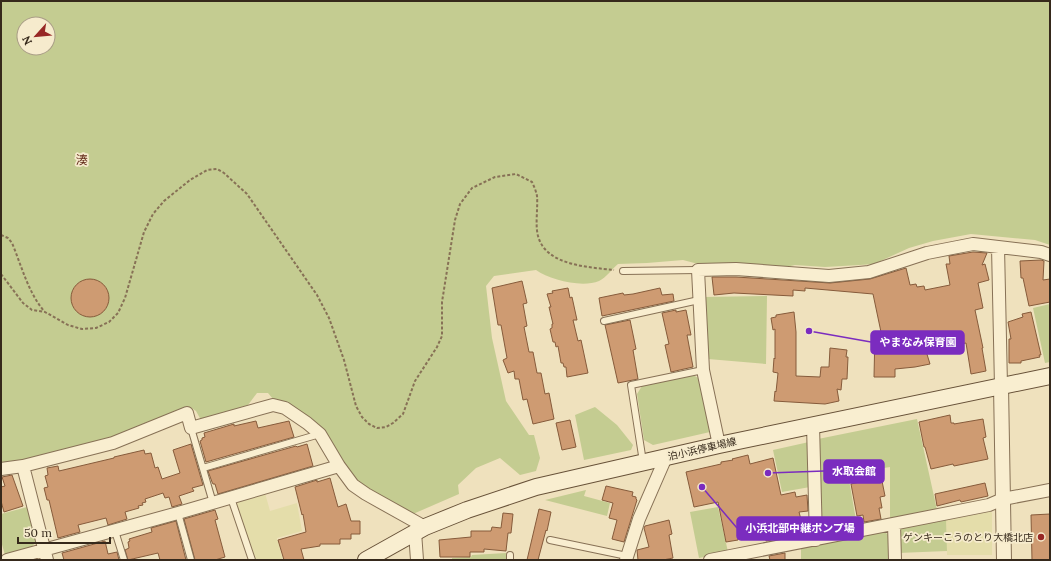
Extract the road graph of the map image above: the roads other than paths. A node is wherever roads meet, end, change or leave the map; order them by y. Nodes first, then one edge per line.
1 (998, 247) junction
2 (1050, 255) edge
3 (623, 270) road end
4 (698, 270) junction
5 (699, 300) junction
6 (604, 321) dead end
7 (702, 370) junction
8 (1050, 376) edge
9 (1002, 386) junction
10 (813, 425) junction
11 (191, 428) junction
12 (320, 434) junction
13 (719, 445) junction
14 (666, 457) junction
15 (643, 462) junction
16 (23, 466) junction
17 (339, 466) junction
18 (203, 468) junction
19 (1, 470) edge
20 (1050, 490) edge
21 (231, 498) junction
22 (1003, 500) junction
23 (213, 503) junction
24 (178, 514) junction
25 (894, 524) junction
26 (420, 529) junction
27 (115, 531) junction
28 (550, 540) dead end
29 (816, 540) junction
30 (45, 555) edge
31 (627, 558) edge
32 (727, 558) edge
33 (7, 560) edge
34 (124, 560) edge
35 (191, 560) edge
36 (252, 560) edge
37 (366, 560) edge
38 (417, 560) edge
39 (710, 560) edge
40 (895, 560) edge
41 (1004, 560) edge

1 - 2 street
1 - 4 street
1 - 9 street
3 - 4 lane
4 - 5 street
5 - 6 lane
5 - 7 street
7 - 13 street
7 - 15 lane
8 - 9 main road, 泊小浜停車場線
9 - 10 main road, 泊小浜停車場線
9 - 22 street
10 - 13 main road, 泊小浜停車場線
10 - 29 street
11 - 12 street
11 - 16 street
11 - 18 lane
12 - 17 street
12 - 18 lane
13 - 14 main road, 泊小浜停車場線
14 - 15 main road, 泊小浜停車場線
14 - 31 street
15 - 26 main road, 泊小浜停車場線
16 - 19 street
16 - 30 street
17 - 21 street
17 - 26 street
18 - 23 lane
20 - 22 street
21 - 23 street
21 - 36 lane
22 - 25 street
22 - 41 street
23 - 24 street
24 - 27 street
24 - 35 lane
25 - 29 street
25 - 40 street
26 - 37 main road, 泊小浜停車場線
26 - 38 street
27 - 30 street
27 - 34 lane
28 - 31 lane
29 - 32 street
30 - 33 street
32 - 39 street

